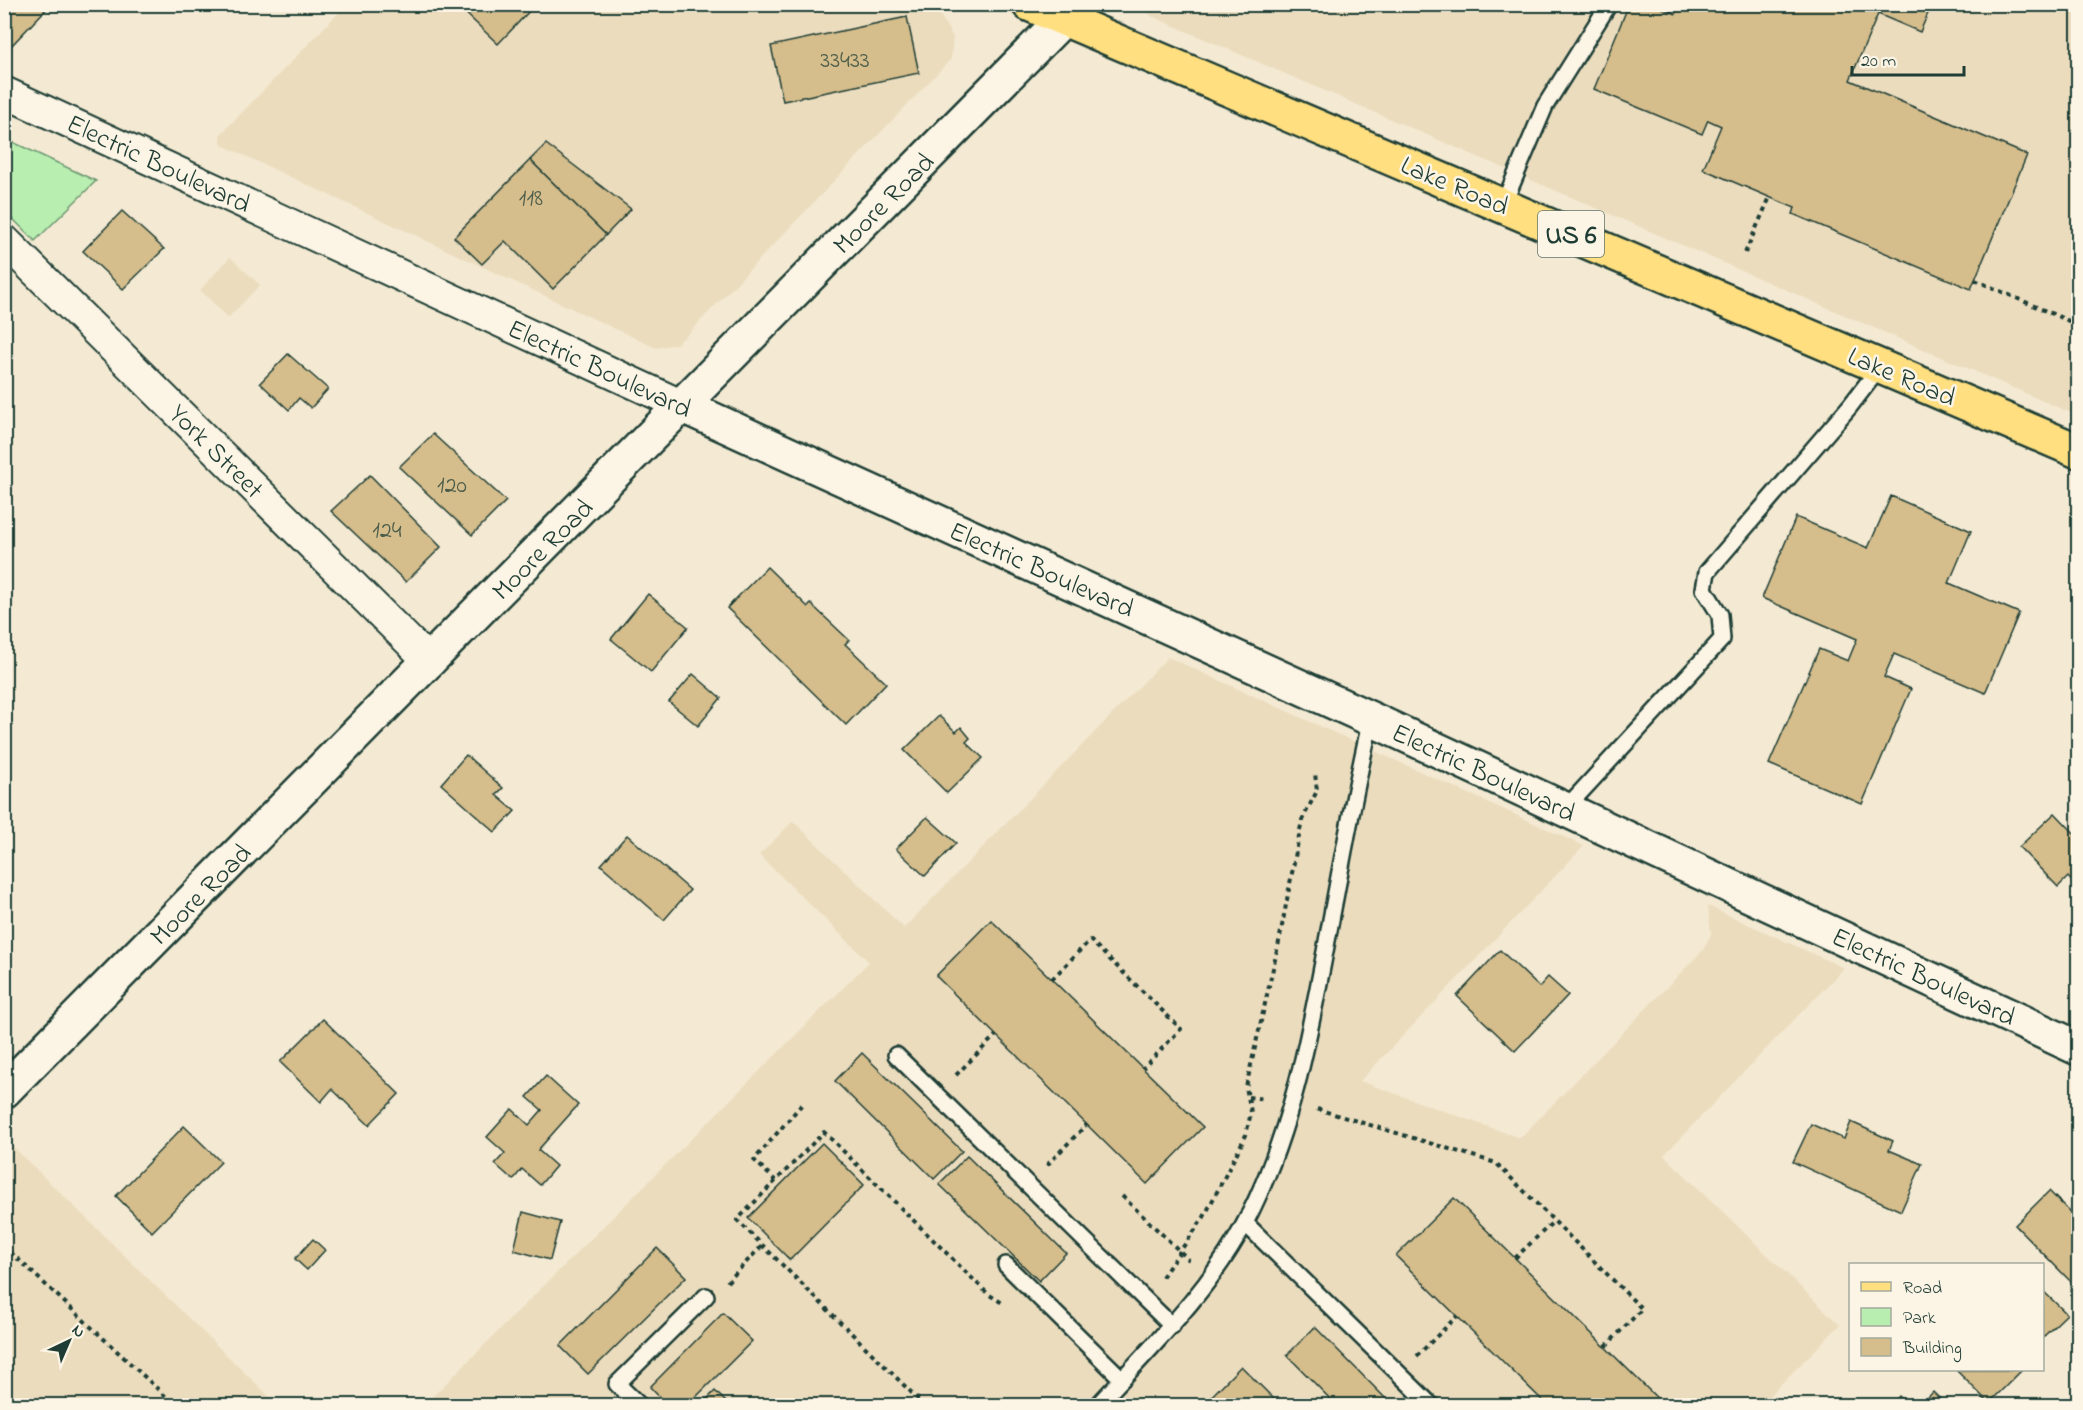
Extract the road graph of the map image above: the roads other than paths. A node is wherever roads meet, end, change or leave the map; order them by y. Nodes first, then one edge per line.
1 (1029, 4) edge
2 (1609, 4) edge
3 (1071, 12) edge
4 (4, 92) edge
5 (1503, 205) junction
6 (5, 243) edge
7 (1880, 367) junction
8 (683, 406) junction
9 (2079, 451) edge
10 (430, 662) junction
11 (1371, 719) junction
12 (1565, 809) junction
13 (2079, 1048) edge
14 (896, 1055) dead end
15 (4, 1091) edge
16 (1245, 1223) junction
17 (1006, 1265) dead end
18 (706, 1296) road end
19 (1172, 1326) junction
20 (1122, 1378) junction
21 (640, 1406) edge
22 (1097, 1406) edge
23 (1432, 1406) edge

1 - 3 main road, Lake Road / US 6
2 - 5 lane
3 - 5 main road, Lake Road / US 6
3 - 8 street, Moore Road
4 - 8 street, Electric Boulevard
5 - 7 main road, Lake Road / US 6
6 - 10 street, York Street
7 - 9 main road, Lake Road / US 6
7 - 12 lane
8 - 10 street, Moore Road
8 - 11 street, Electric Boulevard
10 - 15 street, Moore Road
11 - 12 street, Electric Boulevard
11 - 16 lane
12 - 13 street, Electric Boulevard
14 - 19 lane
16 - 19 lane
16 - 23 lane
17 - 20 lane
18 - 21 lane
19 - 20 lane
20 - 22 lane

